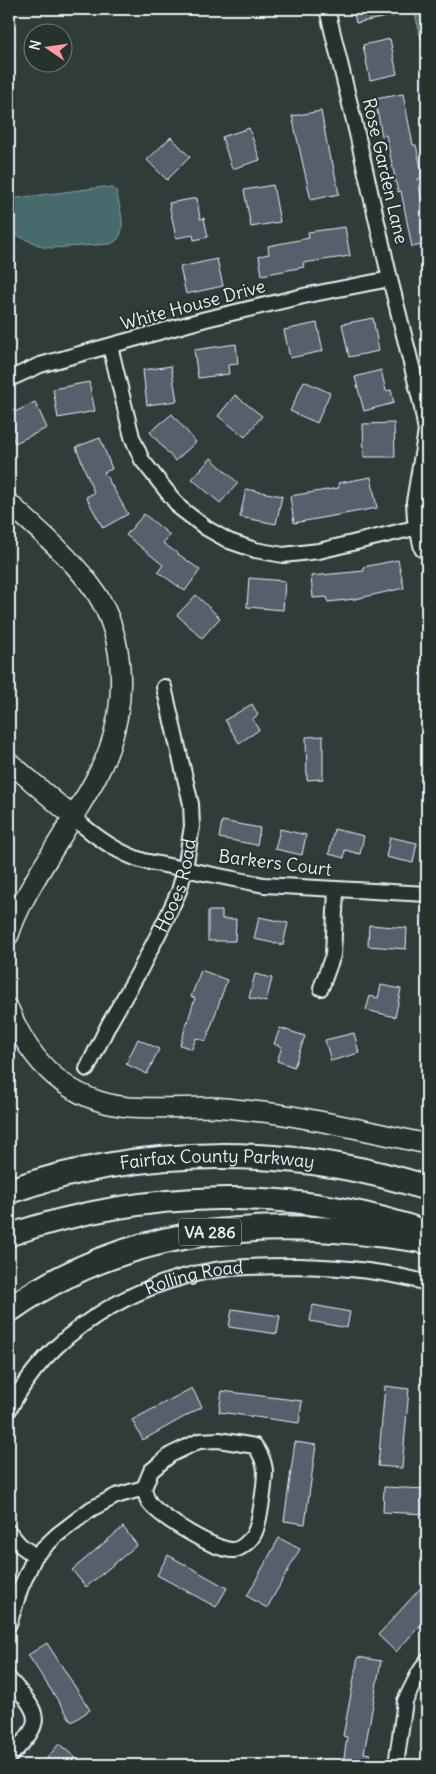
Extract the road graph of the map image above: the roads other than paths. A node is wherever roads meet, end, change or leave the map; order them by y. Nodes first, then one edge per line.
1 (327, 9) edge
2 (390, 279) junction
3 (110, 346) junction
4 (9, 379) edge
5 (9, 503) edge
6 (422, 526) edge
7 (422, 549) dead end
8 (164, 687) dead end
9 (9, 762) edge
10 (73, 818) junction
11 (184, 869) junction
12 (336, 890) junction
13 (427, 894) edge
14 (9, 936) edge
15 (321, 988) dead end
16 (9, 1009) edge
17 (87, 1069) dead end
18 (427, 1144) edge
19 (104, 1166) junction
20 (9, 1173) edge
21 (427, 1188) edge
22 (9, 1191) edge
23 (427, 1232) edge
24 (9, 1235) edge
25 (427, 1241) edge
26 (427, 1283) edge
27 (9, 1310) edge
28 (9, 1410) edge
29 (144, 1488) junction
30 (9, 1532) edge
31 (35, 1556) junction
32 (9, 1624) edge
33 (427, 1661) edge
34 (423, 1677) edge
35 (9, 1679) edge
36 (9, 1757) edge
37 (396, 1765) edge

1 - 2 street, Rose Garden Lane
2 - 3 street, White House Drive
2 - 6 street, Rose Garden Lane
3 - 4 street, White House Drive
3 - 6 street
5 - 10 street
6 - 7 street, Rose Garden Lane
8 - 11 street, Hooes Road
9 - 10 street
10 - 11 street, Barkers Court
10 - 14 street
11 - 12 street, Barkers Court
11 - 17 street, Hooes Road
12 - 13 street, Barkers Court
12 - 15 street
16 - 18 street
19 - 20 highway
19 - 21 highway, Fairfax County Parkway
19 - 22 highway, Fairfax County Parkway
23 - 24 main road
25 - 27 highway, VA 286
26 - 28 street, Rolling Road
29 - 29 street
29 - 31 street
30 - 31 street
31 - 32 street
33 - 34 street
34 - 37 street
35 - 36 street

